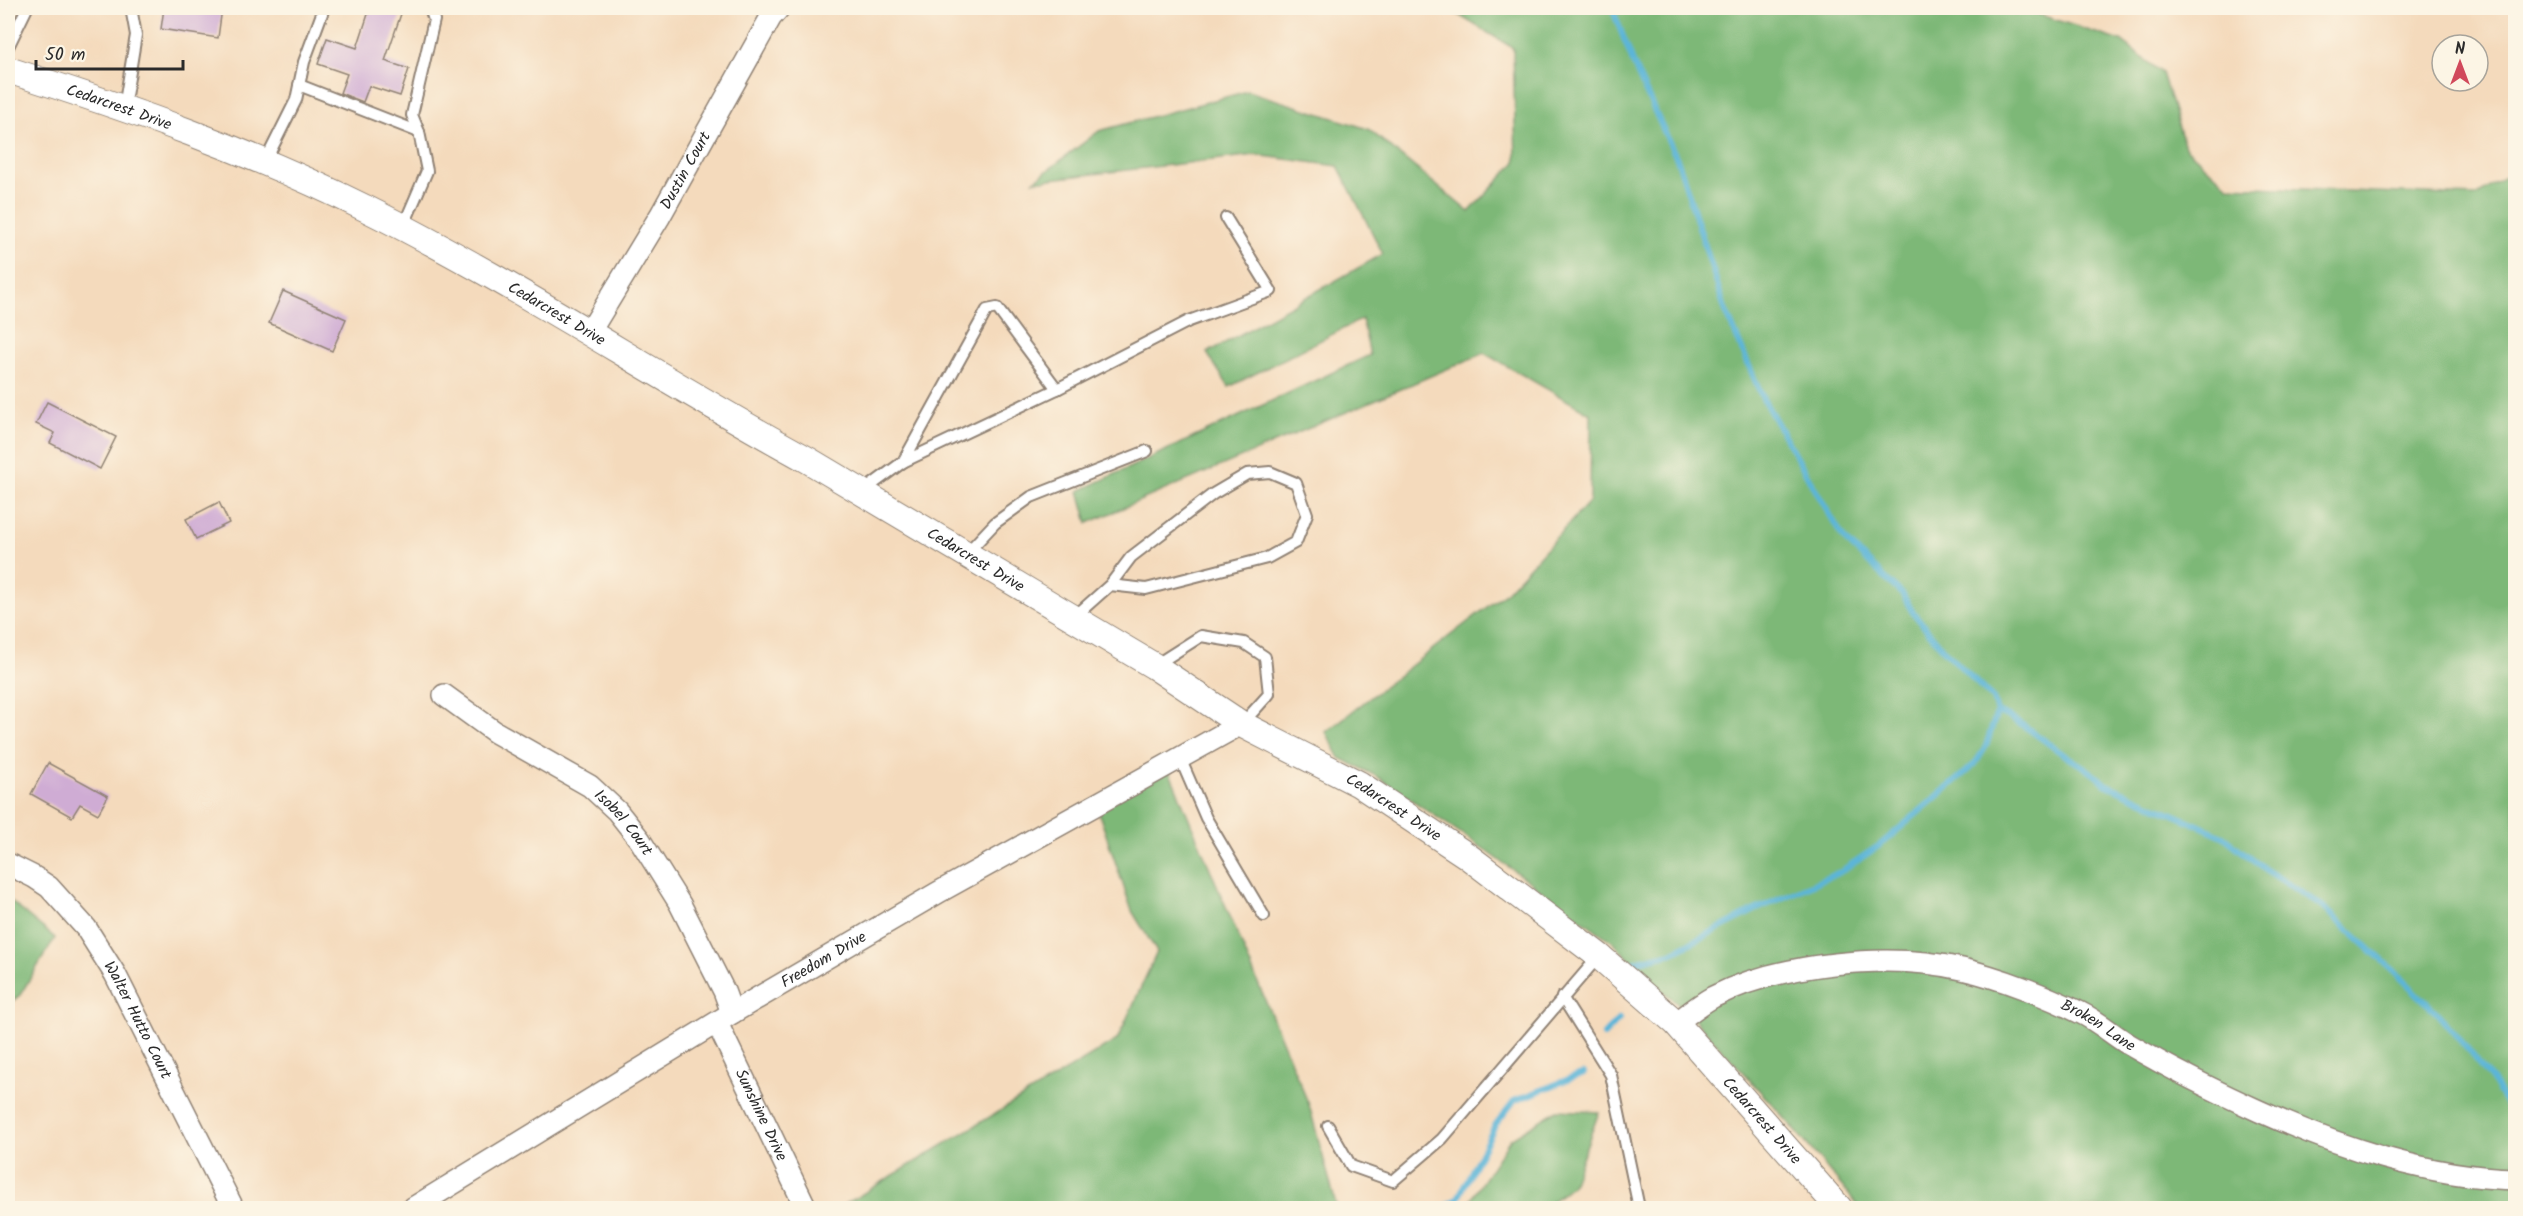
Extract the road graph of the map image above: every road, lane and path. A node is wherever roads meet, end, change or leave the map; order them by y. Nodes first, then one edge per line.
1 (27, 8) edge
2 (131, 8) edge
3 (324, 8) edge
4 (430, 8) edge
5 (779, 8) edge
6 (8, 47) edge
7 (8, 70) edge
8 (299, 85) junction
9 (124, 108) junction
10 (419, 132) junction
11 (265, 162) junction
12 (1226, 218) dead end
13 (403, 227) junction
14 (589, 333) junction
15 (1057, 389) junction
16 (1148, 451) dead end
17 (903, 462) junction
18 (862, 492) junction
19 (966, 554) junction
20 (1110, 585) junction
21 (1073, 619) junction
22 (1154, 666) junction
23 (444, 695) dead end
24 (1241, 724) junction
25 (1180, 758) junction
26 (8, 864) edge
27 (1264, 916) dead end
28 (1599, 956) junction
29 (1562, 997) junction
30 (725, 1018) junction
31 (1676, 1023) junction
32 (1328, 1126) dead end
33 (2516, 1179) edge
34 (233, 1209) edge
35 (413, 1209) edge
36 (806, 1209) edge
37 (1639, 1209) edge
38 (1839, 1209) edge

1 - 6 lane
2 - 9 lane
3 - 8 lane
4 - 10 lane
5 - 14 street, Dustin Court
7 - 9 street, Cedarcrest Drive
8 - 10 lane
8 - 11 lane
9 - 11 street, Cedarcrest Drive
10 - 13 lane
11 - 13 street, Cedarcrest Drive
12 - 15 lane
13 - 14 street, Cedarcrest Drive
14 - 18 street, Cedarcrest Drive
15 - 17 lane
15 - 17 lane
16 - 19 lane
17 - 18 lane
18 - 19 street, Cedarcrest Drive
19 - 21 street, Cedarcrest Drive
20 - 20 lane
20 - 21 lane
21 - 22 street, Cedarcrest Drive
22 - 24 street, Cedarcrest Drive
22 - 24 lane
23 - 30 street, Isobel Court
24 - 25 street, Freedom Drive
24 - 28 street, Cedarcrest Drive
25 - 27 lane
25 - 30 street, Freedom Drive
26 - 34 street, Walter Hutto Court
28 - 29 lane
28 - 31 street, Cedarcrest Drive
29 - 32 lane
29 - 37 lane
30 - 35 street, Freedom Drive
30 - 36 street, Sunshine Drive
31 - 33 street, Broken Lane
31 - 38 street, Cedarcrest Drive

